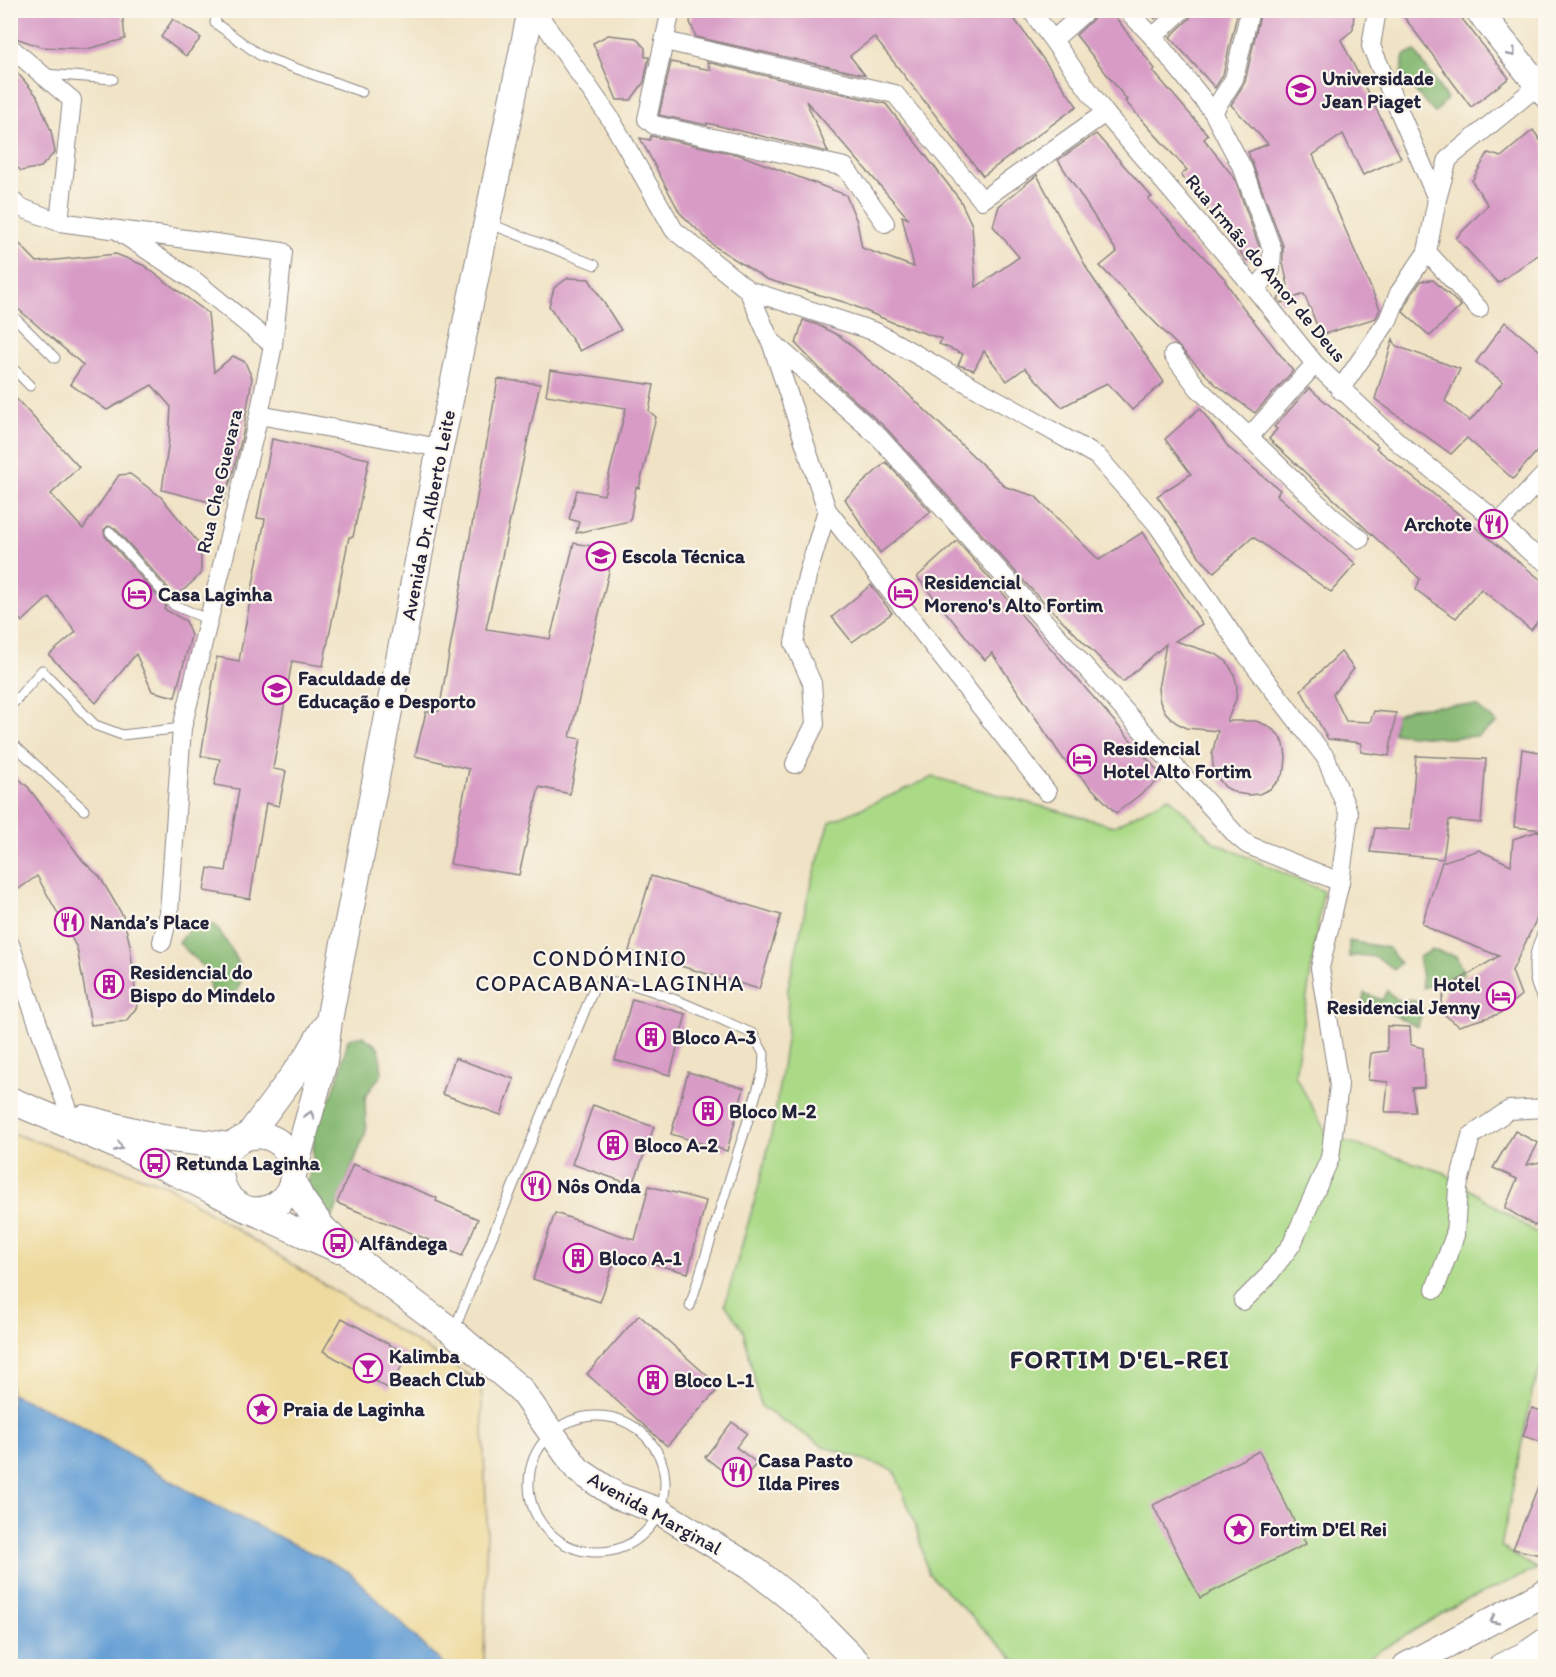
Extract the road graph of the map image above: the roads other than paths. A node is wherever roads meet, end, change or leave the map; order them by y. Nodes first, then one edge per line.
1 (218, 10) edge
2 (533, 10) edge
3 (671, 10) edge
4 (1031, 10) edge
5 (1087, 10) edge
6 (1127, 10) edge
7 (1182, 10) edge
8 (1250, 10) edge
9 (1377, 10) edge
10 (1478, 10) edge
11 (1153, 37) junction
12 (1053, 40) junction
13 (665, 41) junction
14 (10, 47) edge
15 (42, 74) junction
16 (113, 79) dead end
17 (1543, 87) edge
18 (362, 92) dead end
19 (1213, 112) junction
20 (1105, 113) junction
21 (10, 198) edge
22 (1437, 198) junction
23 (59, 222) junction
24 (488, 223) junction
25 (885, 223) dead end
26 (117, 230) junction
27 (1427, 252) junction
28 (594, 265) dead end
29 (748, 290) junction
30 (1256, 290) junction
31 (1479, 309) dead end
32 (10, 313) edge
33 (770, 340) junction
34 (273, 345) junction
35 (1173, 355) dead end
36 (56, 358) dead end
37 (1315, 364) junction
38 (10, 366) edge
39 (30, 386) dead end
40 (1340, 390) junction
41 (259, 415) junction
42 (1249, 437) junction
43 (440, 448) junction
44 (1545, 473) edge
45 (827, 510) junction
46 (1498, 523) junction
47 (110, 532) dead end
48 (1360, 539) dead end
49 (1545, 562) edge
50 (209, 620) junction
51 (10, 707) edge
52 (182, 728) junction
53 (10, 741) edge
54 (795, 764) dead end
55 (1047, 792) dead end
56 (84, 810) dead end
57 (1340, 882) junction
58 (1545, 936) edge
59 (162, 942) dead end
60 (10, 944) edge
61 (1545, 996) edge
62 (329, 1020) junction
63 (10, 1100) edge
64 (1545, 1108) edge
65 (58, 1115) junction
66 (239, 1141) junction
67 (293, 1177) junction
68 (240, 1205) junction
69 (352, 1256) junction
70 (1435, 1289) dead end
71 (1243, 1301) dead end
72 (690, 1306) dead end
73 (453, 1332) junction
74 (551, 1434) junction
75 (659, 1511) junction
76 (1545, 1592) edge
77 (1545, 1641) edge
78 (852, 1662) edge
79 (1406, 1666) edge
80 (1502, 1666) edge

1 - 18 lane
2 - 24 street, Avenida Dr. Alberto Leite
2 - 29 street
3 - 13 street
4 - 12 street, Rua Irmãs do Amor de Deus
5 - 12 street
6 - 11 street
7 - 11 street
8 - 19 street
9 - 22 street
10 -> 17 street
11 - 19 street
12 - 20 street, Rua Irmãs do Amor de Deus
13 - 20 street
13 - 25 street
14 - 15 street
15 - 16 lane
15 - 23 street
17 - 22 street
19 - 30 street
20 - 30 street, Rua Irmãs do Amor de Deus
21 - 23 street, Rua Che Guevara
22 - 27 street
23 - 26 street, Rua Che Guevara
24 - 28 lane
24 - 43 street, Avenida Dr. Alberto Leite
26 - 34 street
26 - 34 street, Rua Che Guevara
27 - 31 street
27 - 40 street
29 - 33 street
29 - 57 street
30 - 37 street, Rua Irmãs do Amor de Deus
32 - 36 lane
33 - 45 street
33 - 57 street
34 - 41 street, Rua Che Guevara
35 - 42 street
37 - 40 street, Rua Irmãs do Amor de Deus
37 - 42 street
38 - 39 lane
40 - 46 street, Rua Irmãs do Amor de Deus
41 - 43 street
41 - 50 street, Rua Che Guevara
42 - 48 street
43 - 62 street, Avenida Dr. Alberto Leite
44 - 46 street
45 - 54 street
45 - 55 street
46 - 49 street, Rua Irmãs do Amor de Deus
47 - 50 lane
50 - 52 street, Rua Che Guevara
51 - 52 lane
52 - 59 street, Rua Che Guevara
53 - 56 lane
57 - 71 street
58 - 61 street
60 - 65 street
62 - 66 street, Avenida Dr. Alberto Leite
67 -> 62 street, Avenida Dr. Alberto Leite
63 - 65 street
64 - 70 street
65 - 66 street
65 -> 68 street, Avenida Marginal
66 - 67 street
66 - 68 street
67 - 68 street
67 - 69 street, Avenida Marginal
68 - 69 street, Avenida Marginal
69 - 73 street, Avenida Marginal
72 - 73 lane
73 - 74 street, Avenida Marginal
74 - 75 street, Avenida Marginal
74 - 75 lane
74 - 75 lane
75 - 78 street, Avenida Marginal
76 -> 79 street
77 - 80 street

